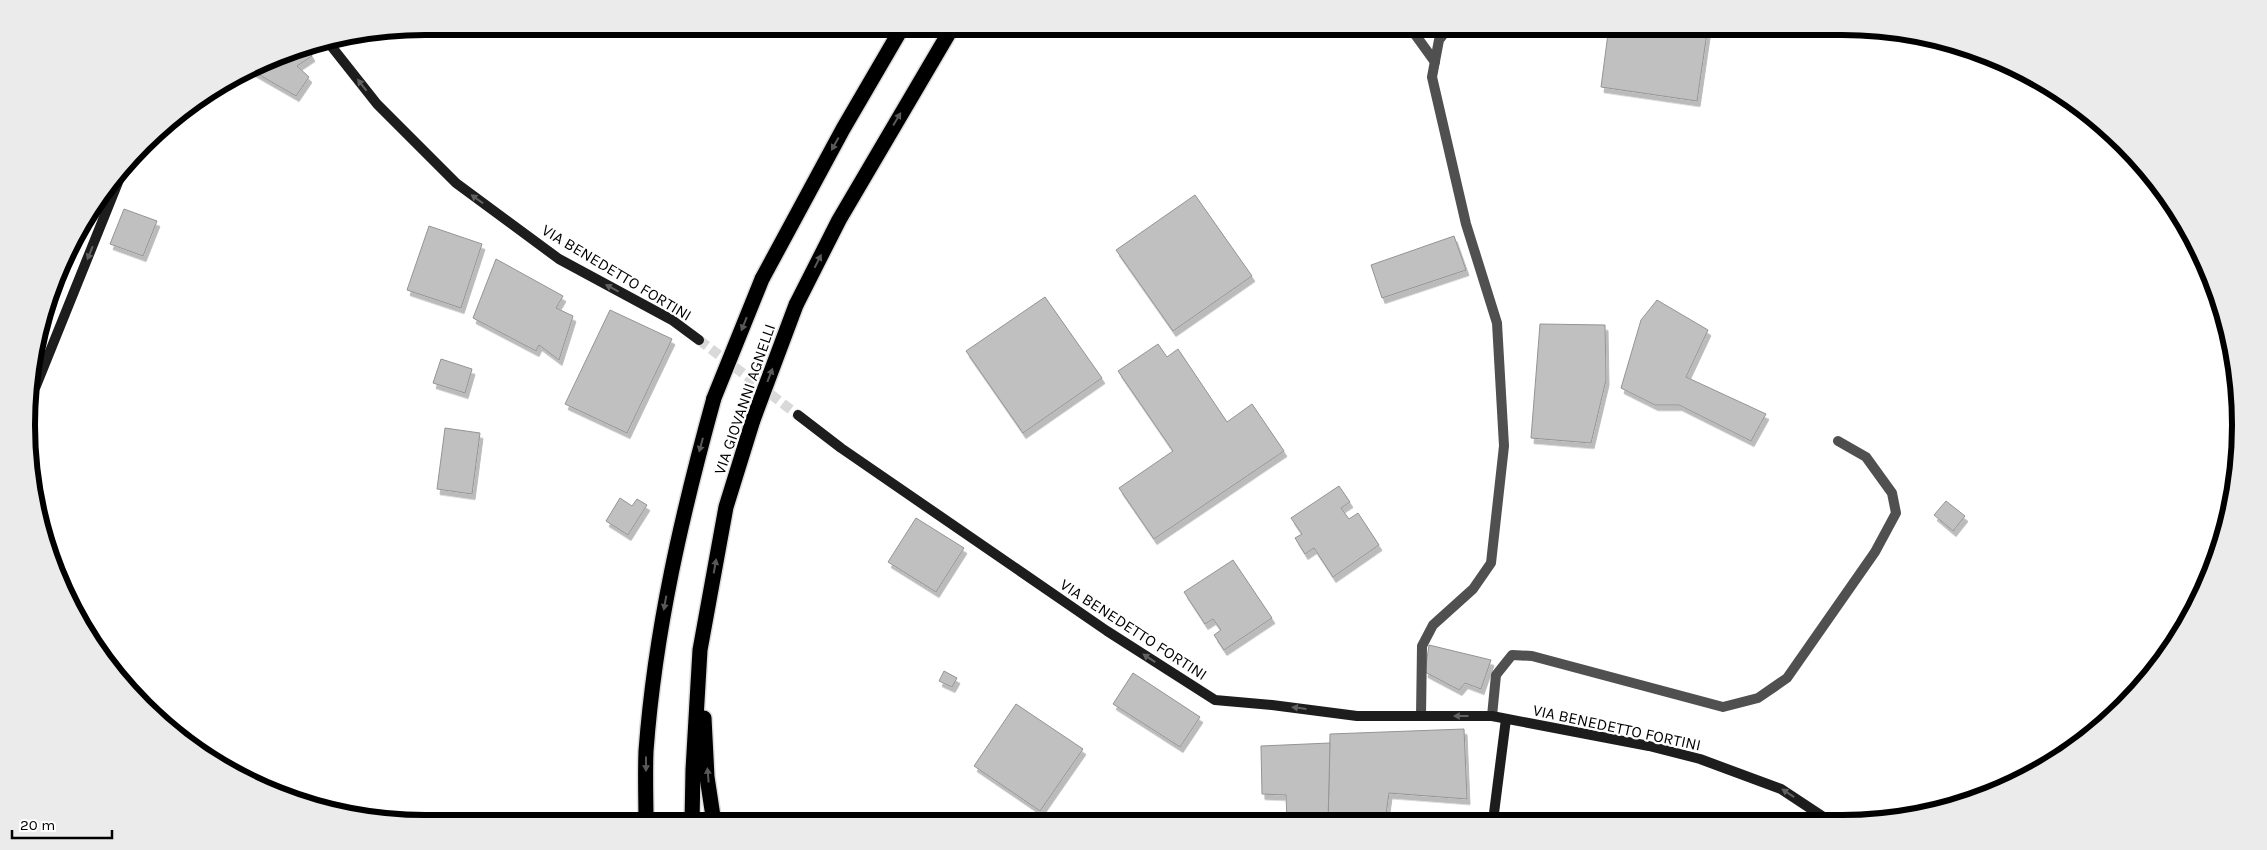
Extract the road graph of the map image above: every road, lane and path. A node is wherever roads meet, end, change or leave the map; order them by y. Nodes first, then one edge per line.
1 (898, 35) edge
2 (948, 35) edge
3 (1416, 35) edge
4 (1444, 35) edge
5 (331, 46) edge
6 (1435, 62) junction
7 (115, 189) edge
8 (699, 340) tunnel mouth
9 (37, 383) edge
10 (798, 415) tunnel mouth
11 (1838, 441) dead end
12 (700, 650) junction
13 (1422, 716) junction
14 (1492, 716) junction
15 (1506, 719) junction
16 (646, 815) edge
17 (692, 815) edge
18 (713, 815) edge
19 (1494, 815) edge
20 (1820, 815) edge

1 -> 16 highway, VIA GIOVANNI AGNELLI, bridge
12 -> 2 highway, VIA GIOVANNI AGNELLI, bridge
3 - 6 lane
4 - 6 lane
8 -> 5 street, VIA BENEDETTO FORTINI
6 - 13 lane
7 -> 9 street
13 -> 10 street, VIA BENEDETTO FORTINI
11 - 14 lane
12 - 17 highway, VIA GIOVANNI AGNELLI
18 -> 12 highway
14 -> 13 street, VIA BENEDETTO FORTINI
14 - 15 street, VIA BENEDETTO FORTINI
15 - 19 street
20 -> 15 street, VIA BENEDETTO FORTINI

